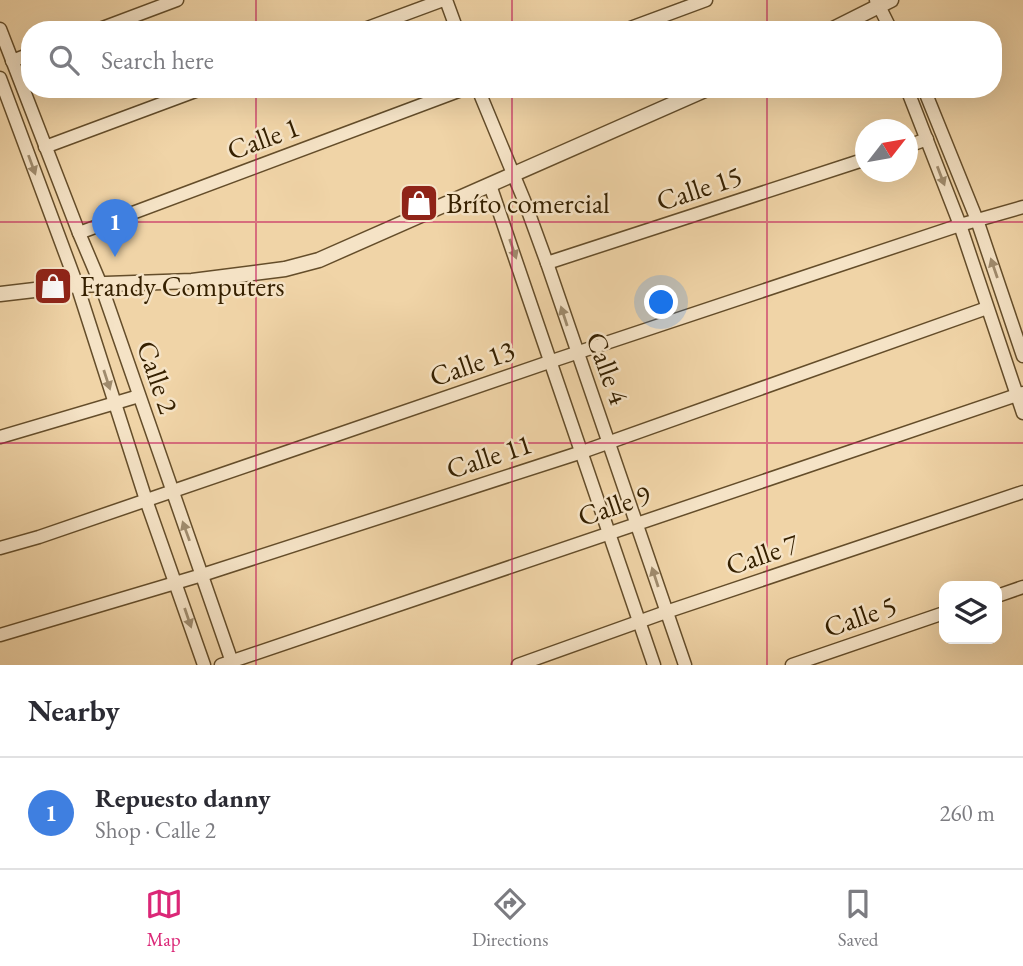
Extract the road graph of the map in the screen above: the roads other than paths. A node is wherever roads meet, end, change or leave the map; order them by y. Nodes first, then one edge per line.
1 (177, 0) edge
2 (444, 0) edge
3 (706, 0) edge
4 (882, 2) edge
5 (121, 21) edge
6 (387, 21) edge
7 (453, 21) edge
8 (649, 21) edge
9 (847, 21) edge
10 (888, 21) edge
11 (0, 29) edge
12 (21, 58) edge
13 (12, 61) junction
14 (0, 78) edge
15 (21, 84) edge
16 (26, 98) edge
17 (177, 98) edge
18 (440, 98) edge
19 (482, 98) edge
20 (687, 98) edge
21 (911, 98) edge
22 (928, 98) edge
23 (927, 139) junction
24 (918, 142) edge
25 (45, 147) junction
26 (855, 163) edge
27 (514, 175) junction
28 (490, 185) junction
29 (64, 195) junction
30 (45, 201) junction
31 (1023, 207) edge
32 (977, 220) junction
33 (960, 225) junction
34 (79, 233) junction
35 (547, 263) junction
36 (77, 285) junction
37 (101, 285) junction
38 (0, 294) edge
39 (987, 308) junction
40 (1018, 324) edge
41 (577, 354) junction
42 (1023, 356) edge
43 (552, 361) junction
44 (1020, 394) edge
45 (139, 396) junction
46 (114, 402) junction
47 (1023, 413) edge
48 (0, 437) edge
49 (609, 442) junction
50 (582, 452) junction
51 (172, 491) junction
52 (1023, 492) edge
53 (146, 500) junction
54 (637, 523) junction
55 (609, 533) junction
56 (0, 548) edge
57 (202, 575) junction
58 (175, 582) junction
59 (1023, 587) edge
60 (1002, 594) edge
61 (666, 612) junction
62 (939, 616) edge
63 (639, 622) junction
64 (0, 635) edge
65 (229, 664) edge
66 (204, 665) edge
67 (518, 665) edge
68 (654, 665) edge
69 (685, 665) edge
70 (792, 665) edge

1 - 5 street
2 - 6 street
2 - 7 street
3 - 8 street
4 - 9 street
4 - 10 street
11 - 13 street, Calle 2
12 - 13 street
13 - 15 street, Calle 2
14 -> 30 street, Calle 2
16 - 25 street, Calle 2
17 - 25 street
18 - 34 street, Calle 1
19 - 27 street, Calle 4
20 - 27 street
21 - 23 street
22 - 32 street
23 - 24 street
23 -> 33 street
25 - 29 street, Calle 2
26 - 35 street, Calle 15
27 - 28 street
27 - 35 street, Calle 4
28 - 37 street
28 -> 43 street, Calle 4
29 - 30 street
29 - 34 street, Calle 2
30 - 36 street, Calle 2
31 - 32 street, Calle 13
32 - 33 street, Calle 13
40 -> 32 street
33 - 39 street
33 - 41 street, Calle 13
34 - 37 street, Calle 2
41 -> 35 street, Calle 4
36 - 37 street
36 - 38 street
36 -> 46 street, Calle 2
37 - 45 street, Calle 2
39 - 44 street
39 - 49 street, Calle 11
40 - 42 street
41 - 43 street, Calle 13
41 - 49 street, Calle 4
43 - 50 street, Calle 4
43 - 51 street, Calle 13
44 - 47 street
44 - 54 street, Calle 9
45 - 46 street
45 - 51 street, Calle 2
46 - 48 street
46 - 53 street, Calle 2
49 - 50 street, Calle 11
49 - 54 street, Calle 4
50 - 55 street, Calle 4
50 - 57 street, Calle 11
51 - 53 street, Calle 13
57 -> 51 street, Calle 2
52 - 61 street, Calle 7
53 - 56 street, Calle 13
53 - 58 street, Calle 2
54 - 55 street, Calle 9
61 -> 54 street, Calle 4
55 - 63 street, Calle 4
55 - 65 street, Calle 9
57 - 58 street, Calle 11
57 - 65 street, Calle 2
58 - 64 street, Calle 11
58 -> 66 street, Calle 2
59 - 60 street
61 - 63 street, Calle 7
61 - 69 street, Calle 4
62 - 70 street, Calle 5
63 - 67 street, Calle 7
63 - 68 street, Calle 4

